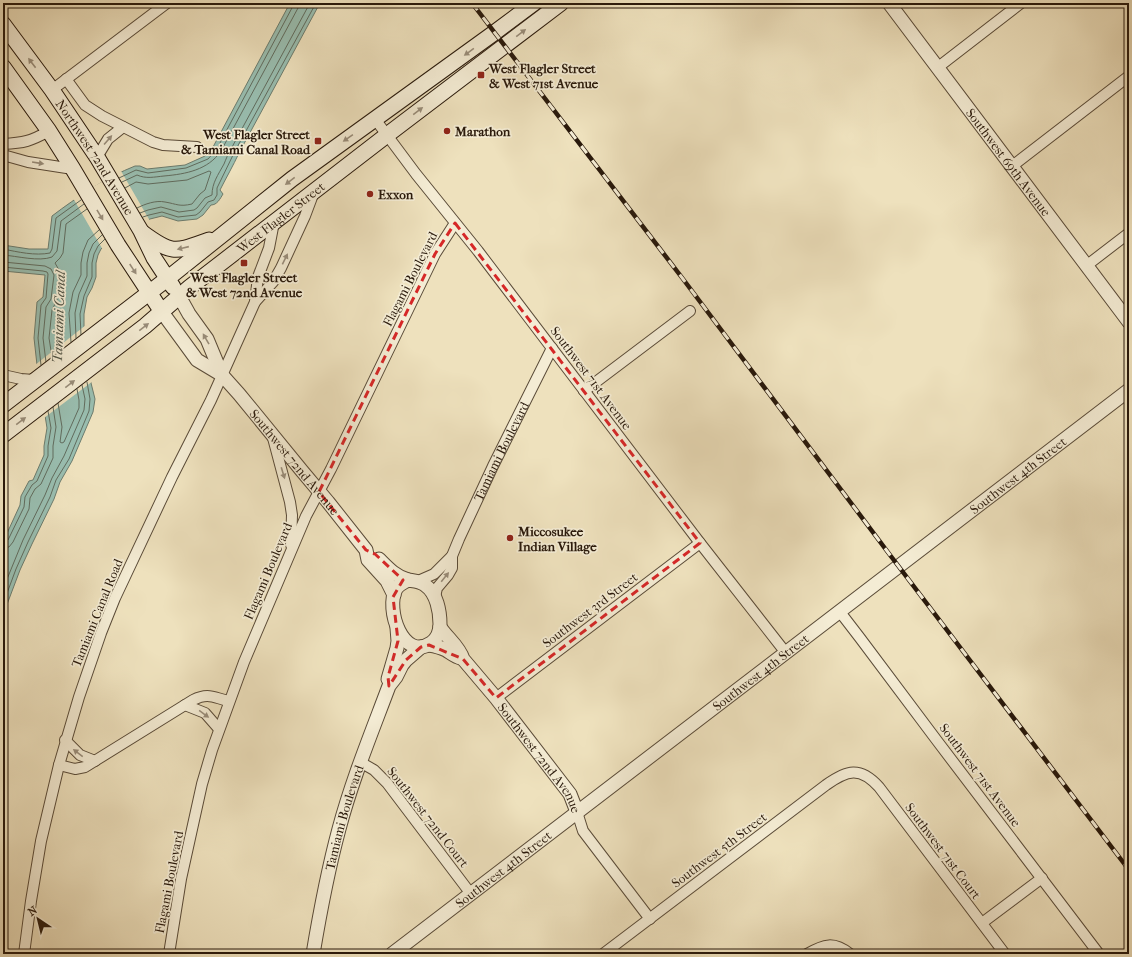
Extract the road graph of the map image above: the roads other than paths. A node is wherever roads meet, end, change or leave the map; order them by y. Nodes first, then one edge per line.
1 (167, 3) edge
2 (534, 3) edge
3 (561, 3) edge
4 (889, 3) edge
5 (1021, 3) edge
6 (3, 24) edge
7 (3, 68) edge
8 (937, 68) junction
9 (1129, 76) edge
10 (66, 79) junction
11 (52, 90) junction
12 (31, 105) junction
13 (375, 119) junction
14 (123, 126) junction
15 (49, 131) junction
16 (387, 135) junction
17 (3, 144) edge
18 (197, 147) dead end
19 (3, 154) edge
20 (97, 156) junction
21 (1011, 167) junction
22 (73, 169) junction
23 (314, 191) junction
24 (274, 222) junction
25 (456, 223) junction
26 (141, 231) junction
27 (1129, 233) edge
28 (220, 236) junction
29 (1086, 266) junction
30 (168, 279) junction
31 (149, 292) junction
32 (179, 296) junction
33 (255, 302) junction
34 (690, 311) dead end
35 (162, 312) junction
36 (1129, 322) edge
37 (552, 348) junction
38 (3, 375) edge
39 (222, 375) junction
40 (34, 380) junction
41 (1129, 390) edge
42 (584, 391) junction
43 (3, 405) edge
44 (3, 435) edge
45 (273, 436) junction
46 (319, 492) junction
47 (700, 543) junction
48 (292, 549) junction
49 (366, 550) junction
50 (452, 556) junction
51 (413, 581) junction
52 (394, 595) junction
53 (435, 597) junction
54 (840, 612) junction
55 (440, 627) junction
56 (397, 628) junction
57 (425, 646) junction
58 (786, 653) junction
59 (463, 659) junction
60 (390, 686) junction
61 (496, 698) junction
62 (229, 701) junction
63 (185, 705) junction
64 (219, 729) junction
65 (65, 740) junction
66 (95, 761) junction
67 (360, 762) junction
68 (59, 765) junction
69 (854, 772) joint
70 (577, 812) junction
71 (1042, 878) junction
72 (471, 894) junction
73 (650, 919) junction
74 (982, 923) junction
75 (24, 954) edge
76 (169, 954) edge
77 (313, 954) edge
78 (392, 954) edge
79 (603, 954) edge
80 (807, 954) edge
81 (850, 954) edge
82 (1006, 954) edge
83 (1099, 954) edge

1 - 10 street
2 -> 13 main road, West Flagler Street
16 -> 3 main road, West Flagler Street
4 - 8 street, Southwest 69th Avenue
5 - 8 street
11 -> 6 main road, Northwest 72nd Avenue
7 - 12 main road, Northwest 72nd Avenue
8 - 21 street, Southwest 69th Avenue
9 - 21 street
10 - 11 street
10 - 14 street
11 - 12 main road
11 - 20 main road, Northwest 72nd Avenue
12 - 15 main road, Northwest 72nd Avenue
13 - 16 street, Southwest 71st Avenue
13 -> 28 main road, West Flagler Street
14 - 18 street
20 -> 14 street
15 - 17 street
15 - 22 main road, Northwest 72nd Avenue
16 - 23 main road, West Flagler Street
16 - 25 street, Southwest 71st Avenue
19 -> 22 street
20 - 26 main road, Northwest 72nd Avenue
21 - 29 street, Southwest 69th Avenue
22 -> 31 main road, Northwest 72nd Avenue
23 - 24 main road, West Flagler Street
33 -> 23 street, Tamiami Canal Road
24 - 32 main road, West Flagler Street
24 - 33 street, Tamiami Canal Road
25 - 37 street, Southwest 71st Avenue
25 - 46 street, Flagami Boulevard
28 -> 26 main road
26 - 30 main road, Northwest 72nd Avenue
27 - 29 street
28 - 30 main road, West Flagler Street
29 - 36 street, Southwest 69th Avenue
30 - 31 main road, West Flagler Street
30 - 32 main road, Northwest 72nd Avenue
31 - 35 main road, Northwest 72nd Avenue
31 - 40 main road, West Flagler Street
32 - 35 main road, West Flagler Street
39 -> 32 street, Southwest 72nd Avenue
33 - 39 street, Tamiami Canal Road
34 - 42 street
35 - 39 street, Southwest 72nd Avenue
44 -> 35 main road, West Flagler Street
37 - 42 street, Southwest 71st Avenue
37 - 50 street, Tamiami Boulevard
38 - 40 street
39 - 45 street, Southwest 72nd Avenue
39 - 65 street, Tamiami Canal Road
40 - 43 main road, West Flagler Street
41 - 54 street, Southwest 4th Street
42 - 47 street, Southwest 71st Avenue
45 - 46 street, Southwest 72nd Avenue
45 -> 48 street
46 - 48 street, Flagami Boulevard
46 - 49 street, Southwest 72nd Avenue
47 - 58 street, Southwest 71st Avenue
47 - 61 street, Southwest 3rd Street
48 - 62 street, Flagami Boulevard
49 - 51 street, Southwest 72nd Avenue
49 - 52 street, Southwest 72nd Avenue
50 - 51 street, Tamiami Boulevard
53 -> 50 street, Tamiami Boulevard
51 - 52 street
51 - 53 street
52 - 56 street
53 - 55 street
54 - 58 street, Southwest 4th Street
54 - 71 street, Southwest 71st Avenue
55 - 57 street
55 - 59 street, Southwest 72nd Avenue
56 - 57 street
56 - 60 street, Tamiami Boulevard
57 - 59 street, Southwest 72nd Avenue
57 - 60 street, Tamiami Boulevard
58 - 70 street, Southwest 4th Street
59 - 61 street, Southwest 72nd Avenue
60 - 67 street, Tamiami Boulevard
61 - 70 street, Southwest 72nd Avenue
62 - 63 street
62 - 64 street, Flagami Boulevard
63 -> 64 street
63 - 66 street
64 - 76 street, Flagami Boulevard
66 -> 65 street
65 - 68 street, Tamiami Canal Road
66 - 68 street
67 - 72 street, Southwest 72nd Court
67 - 77 street, Tamiami Boulevard
68 - 75 street, Tamiami Canal Road
69 - 73 street, Southwest 5th Street
69 - 74 street, Southwest 71st Court
70 - 72 street, Southwest 4th Street
70 - 73 street, Southwest 72nd Avenue
71 - 74 street
71 - 83 street, Southwest 71st Avenue
72 - 78 street, Southwest 4th Street
73 - 79 street, Southwest 5th Street
74 - 82 street, Southwest 71st Court
80 - 81 street

